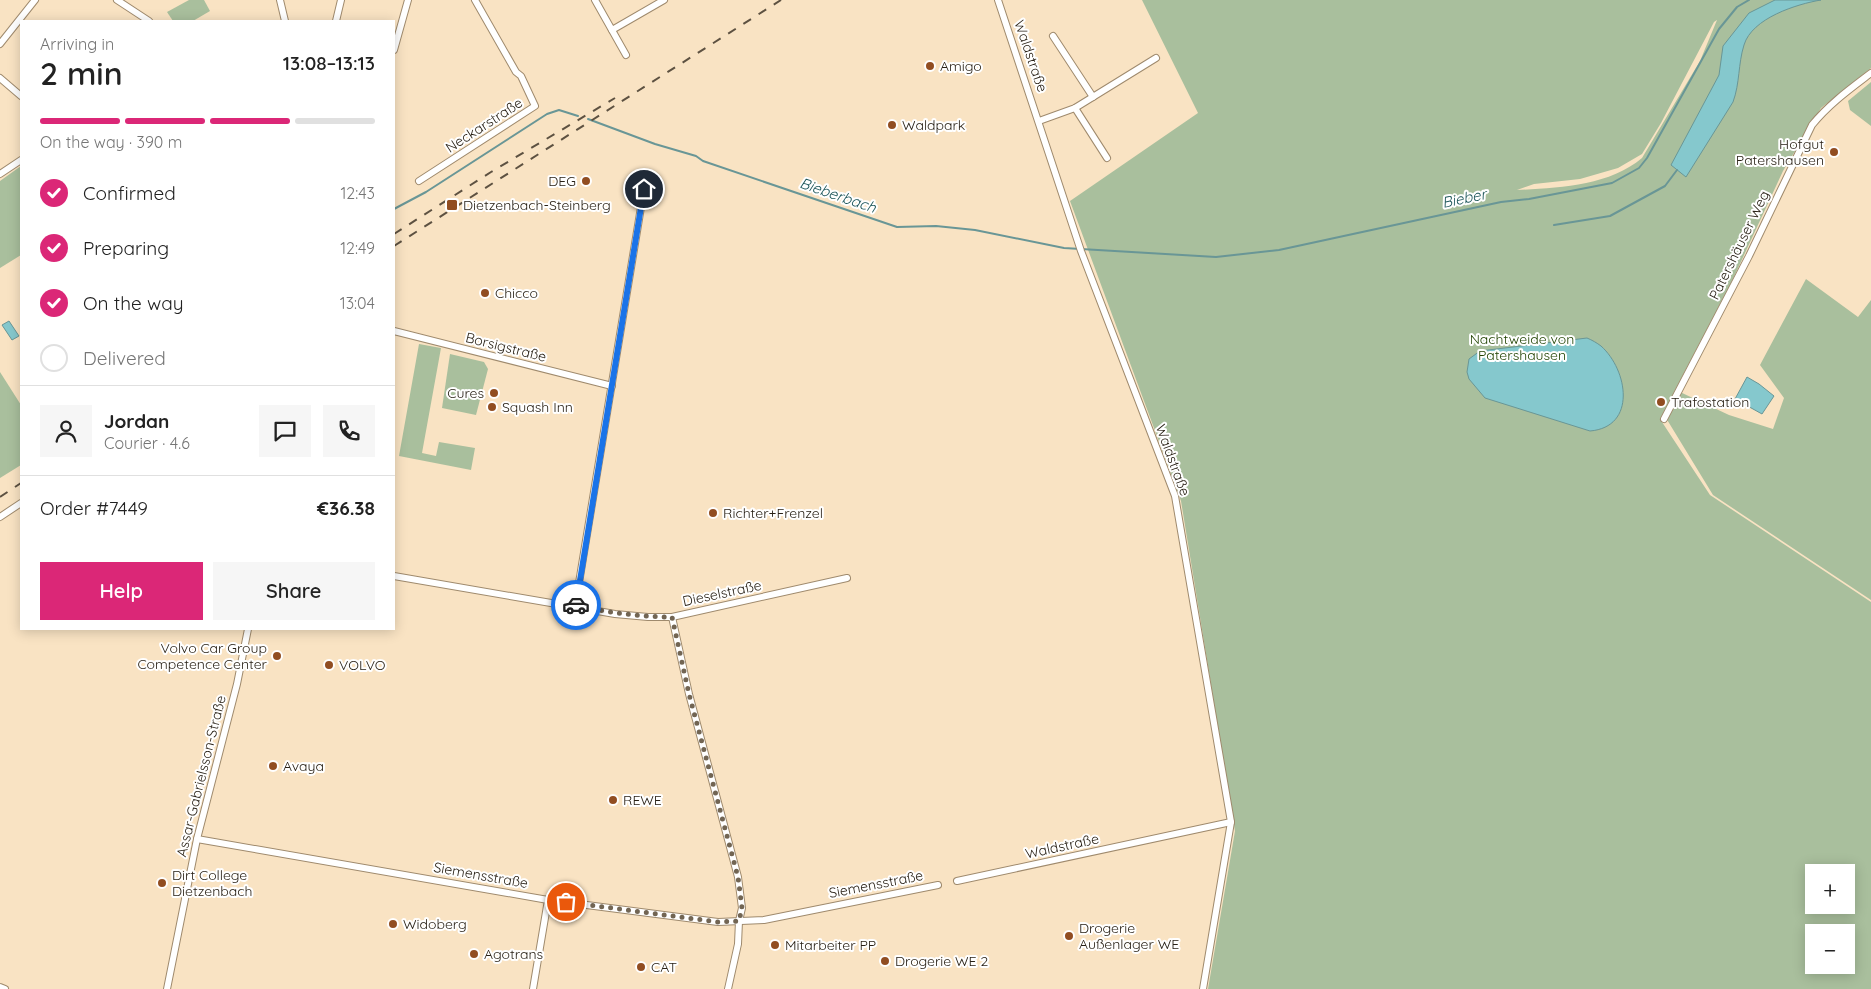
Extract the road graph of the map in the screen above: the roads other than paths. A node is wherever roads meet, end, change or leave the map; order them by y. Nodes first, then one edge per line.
1 (35, 0) edge
2 (117, 0) edge
3 (280, 0) edge
4 (341, 0) edge
5 (408, 0) edge
6 (475, 0) edge
7 (595, 0) edge
8 (664, 0) edge
9 (998, 0) edge
10 (24, 19) edge
11 (147, 20) edge
12 (285, 20) edge
13 (336, 20) edge
14 (20, 23) edge
15 (612, 30) junction
16 (1053, 36) dead end
17 (0, 44) edge
18 (395, 46) edge
19 (626, 55) dead end
20 (1156, 58) dead end
21 (1871, 73) edge
22 (0, 78) edge
23 (20, 95) edge
24 (1093, 98) junction
25 (1075, 108) junction
26 (1040, 121) junction
27 (1107, 158) dead end
28 (20, 161) edge
29 (0, 174) edge
30 (655, 177) dead end
31 (419, 181) dead end
32 (395, 331) edge
33 (612, 386) junction
34 (1664, 419) dead end
35 (20, 504) edge
36 (0, 517) edge
37 (395, 576) edge
38 (847, 578) dead end
39 (575, 606) junction
40 (672, 617) junction
41 (248, 630) edge
42 (1231, 822) junction
43 (197, 839) junction
44 (957, 881) dead end
45 (938, 885) dead end
46 (548, 900) junction
47 (739, 921) junction
48 (0, 987) edge
49 (5, 989) edge
50 (167, 989) edge
51 (533, 989) edge
52 (728, 989) edge
53 (1203, 989) edge

1 - 10 street
2 - 11 street
3 - 12 street
4 - 13 street
5 - 18 street
6 - 31 street, Neckarstraße
7 - 15 street
8 - 15 street
9 - 26 street, Waldstraße
14 - 17 street
15 - 19 street
16 - 24 street, Waldstraße
20 - 24 street
21 - 34 street, Patershäuser Weg
22 - 23 street
24 - 25 street
25 - 26 street
25 - 27 street
26 - 42 street, Waldstraße
28 - 29 street
30 - 33 street
32 - 33 street, Borsigstraße
33 - 39 street
35 - 36 street
37 - 39 street, Dieselstraße
38 - 40 street, Dieselstraße
39 - 40 street, Dieselstraße
40 - 47 street
41 - 43 street, Assar-Gabrielsson-Straße
42 - 44 street, Waldstraße
42 - 53 street, Waldstraße
43 - 46 street, Siemensstraße
43 - 50 street, Assar-Gabrielsson-Straße
45 - 47 street, Siemensstraße
46 - 47 street, Siemensstraße
46 - 51 street
47 - 52 street
48 - 49 street

